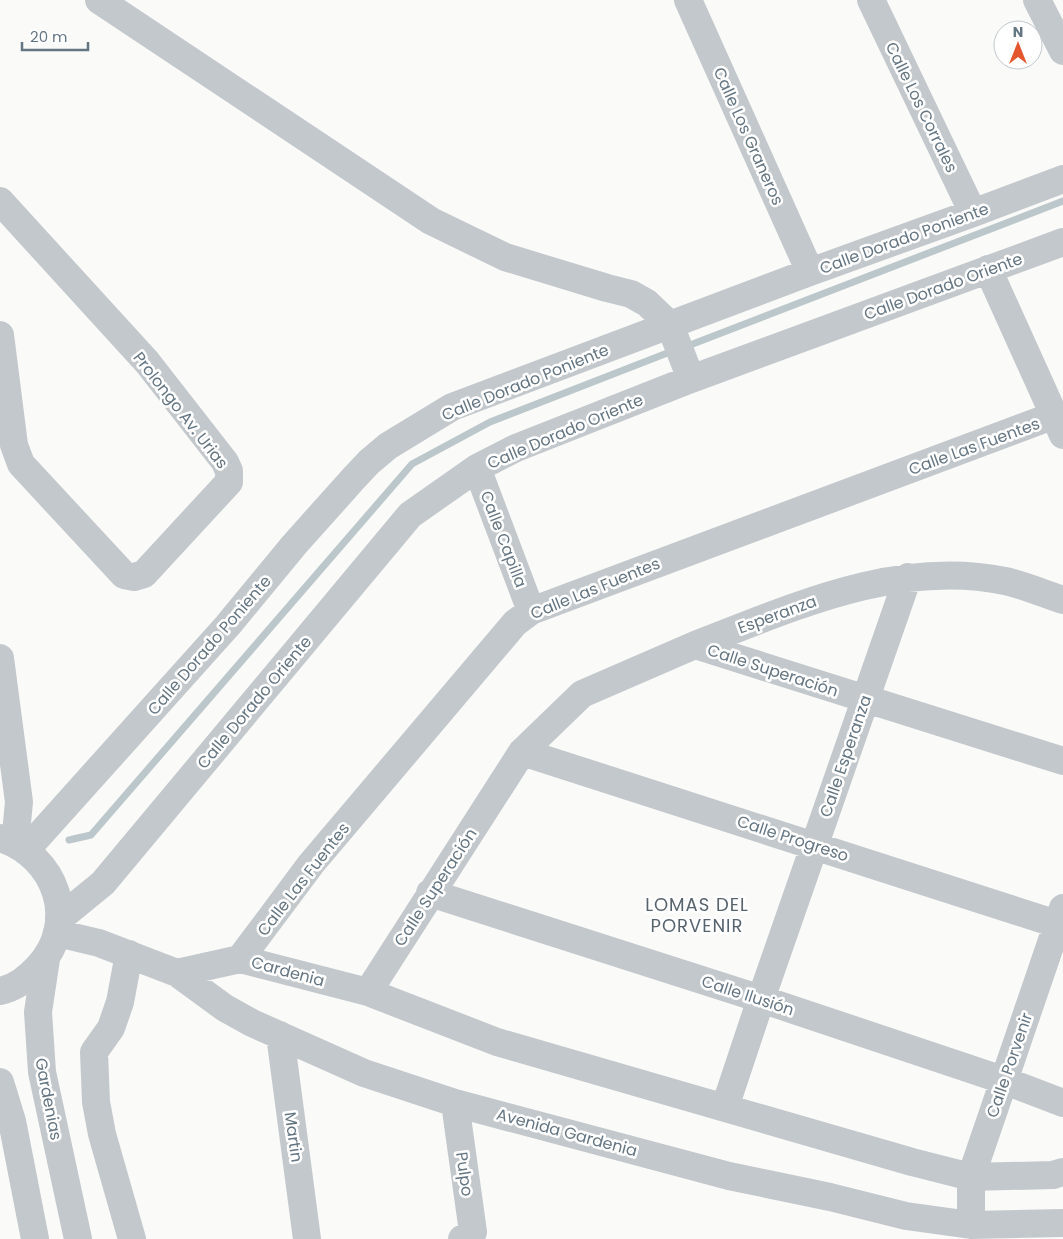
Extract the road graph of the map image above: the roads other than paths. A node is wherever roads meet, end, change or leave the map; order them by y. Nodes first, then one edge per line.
1 (99, 0) edge
2 (688, 0) edge
3 (871, 0) edge
4 (1037, 0) edge
5 (1063, 51) edge
6 (1063, 179) edge
7 (0, 202) edge
8 (973, 213) junction
9 (1063, 242) edge
10 (988, 269) junction
11 (810, 272) junction
12 (672, 330) junction
13 (0, 336) edge
14 (688, 371) junction
15 (1059, 425) edge
16 (476, 468) junction
17 (908, 576) junction
18 (1063, 600) edge
19 (531, 611) junction
20 (695, 645) junction
21 (0, 658) edge
22 (865, 699) junction
23 (522, 752) junction
24 (1063, 761) edge
25 (13, 844) edge
26 (815, 845) junction
27 (430, 894) junction
28 (1061, 919) edge
29 (58, 926) junction
30 (128, 954) junction
31 (46, 959) junction
32 (240, 959) junction
33 (178, 974) junction
34 (0, 991) edge
35 (368, 992) junction
36 (760, 999) junction
37 (280, 1034) junction
38 (1003, 1080) junction
39 (0, 1082) edge
40 (455, 1103) junction
41 (1063, 1103) edge
42 (725, 1107) junction
43 (1063, 1172) edge
44 (971, 1177) junction
45 (1063, 1223) edge
46 (971, 1225) junction
47 (35, 1239) edge
48 (78, 1239) edge
49 (132, 1239) edge
50 (307, 1239) edge
51 (462, 1239) edge

1 - 12 street
2 - 11 street, Calle Los Graneros
3 - 8 street, Calle Los Corrales
4 - 5 street
6 - 8 street, Calle Dorado Poniente
7 - 13 street, Prolongo Av. Urias
8 - 11 street, Calle Dorado Poniente
9 - 10 street, Calle Dorado Oriente
10 - 14 street, Calle Dorado Oriente
10 - 15 street
11 - 12 street, Calle Dorado Poniente
12 - 14 street
12 - 25 street, Calle Dorado Poniente
14 - 16 street, Calle Dorado Oriente
15 - 19 street, Calle Las Fuentes
16 - 19 street, Calle Capilla
16 - 29 street, Calle Dorado Oriente
17 - 18 street
17 - 20 street, Esperanza
17 - 22 street, Calle Esperanza
19 - 32 street, Calle Las Fuentes
20 - 22 street, Calle Superación
20 - 23 street, Calle Superación
21 - 25 street
22 - 24 street, Calle Superación
22 - 26 street, Calle Esperanza
23 - 26 street, Calle Progreso
23 - 27 street, Calle Superación
25 - 29 street
26 - 28 street, Calle Progreso
26 - 36 street, Calle Esperanza
27 - 35 street, Calle Superación
27 - 36 street, Calle Ilusión
28 - 38 street, Calle Porvenir
29 - 30 street, Avenida Gardenia
29 - 31 street, Gardenias
30 - 33 street, Avenida Gardenia
30 - 49 street
31 - 34 street, Gardenias
31 - 48 street, Gardenias
32 - 33 street, Cardenia
32 - 35 street, Cardenia
33 - 37 street, Avenida Gardenia
35 - 42 street
36 - 38 street, Calle Ilusión
36 - 42 street, Calle Esperanza
37 - 40 street, Avenida Gardenia
37 - 50 street, Martin
38 - 41 street, Calle Ilusión
38 - 44 street, Calle Porvenir
39 - 47 street
40 - 46 street, Avenida Gardenia
40 - 51 street, Pulpo
42 - 44 street
43 - 44 street
44 - 46 street, Calle Porvenir
45 - 46 street, Avenida Gardenia

